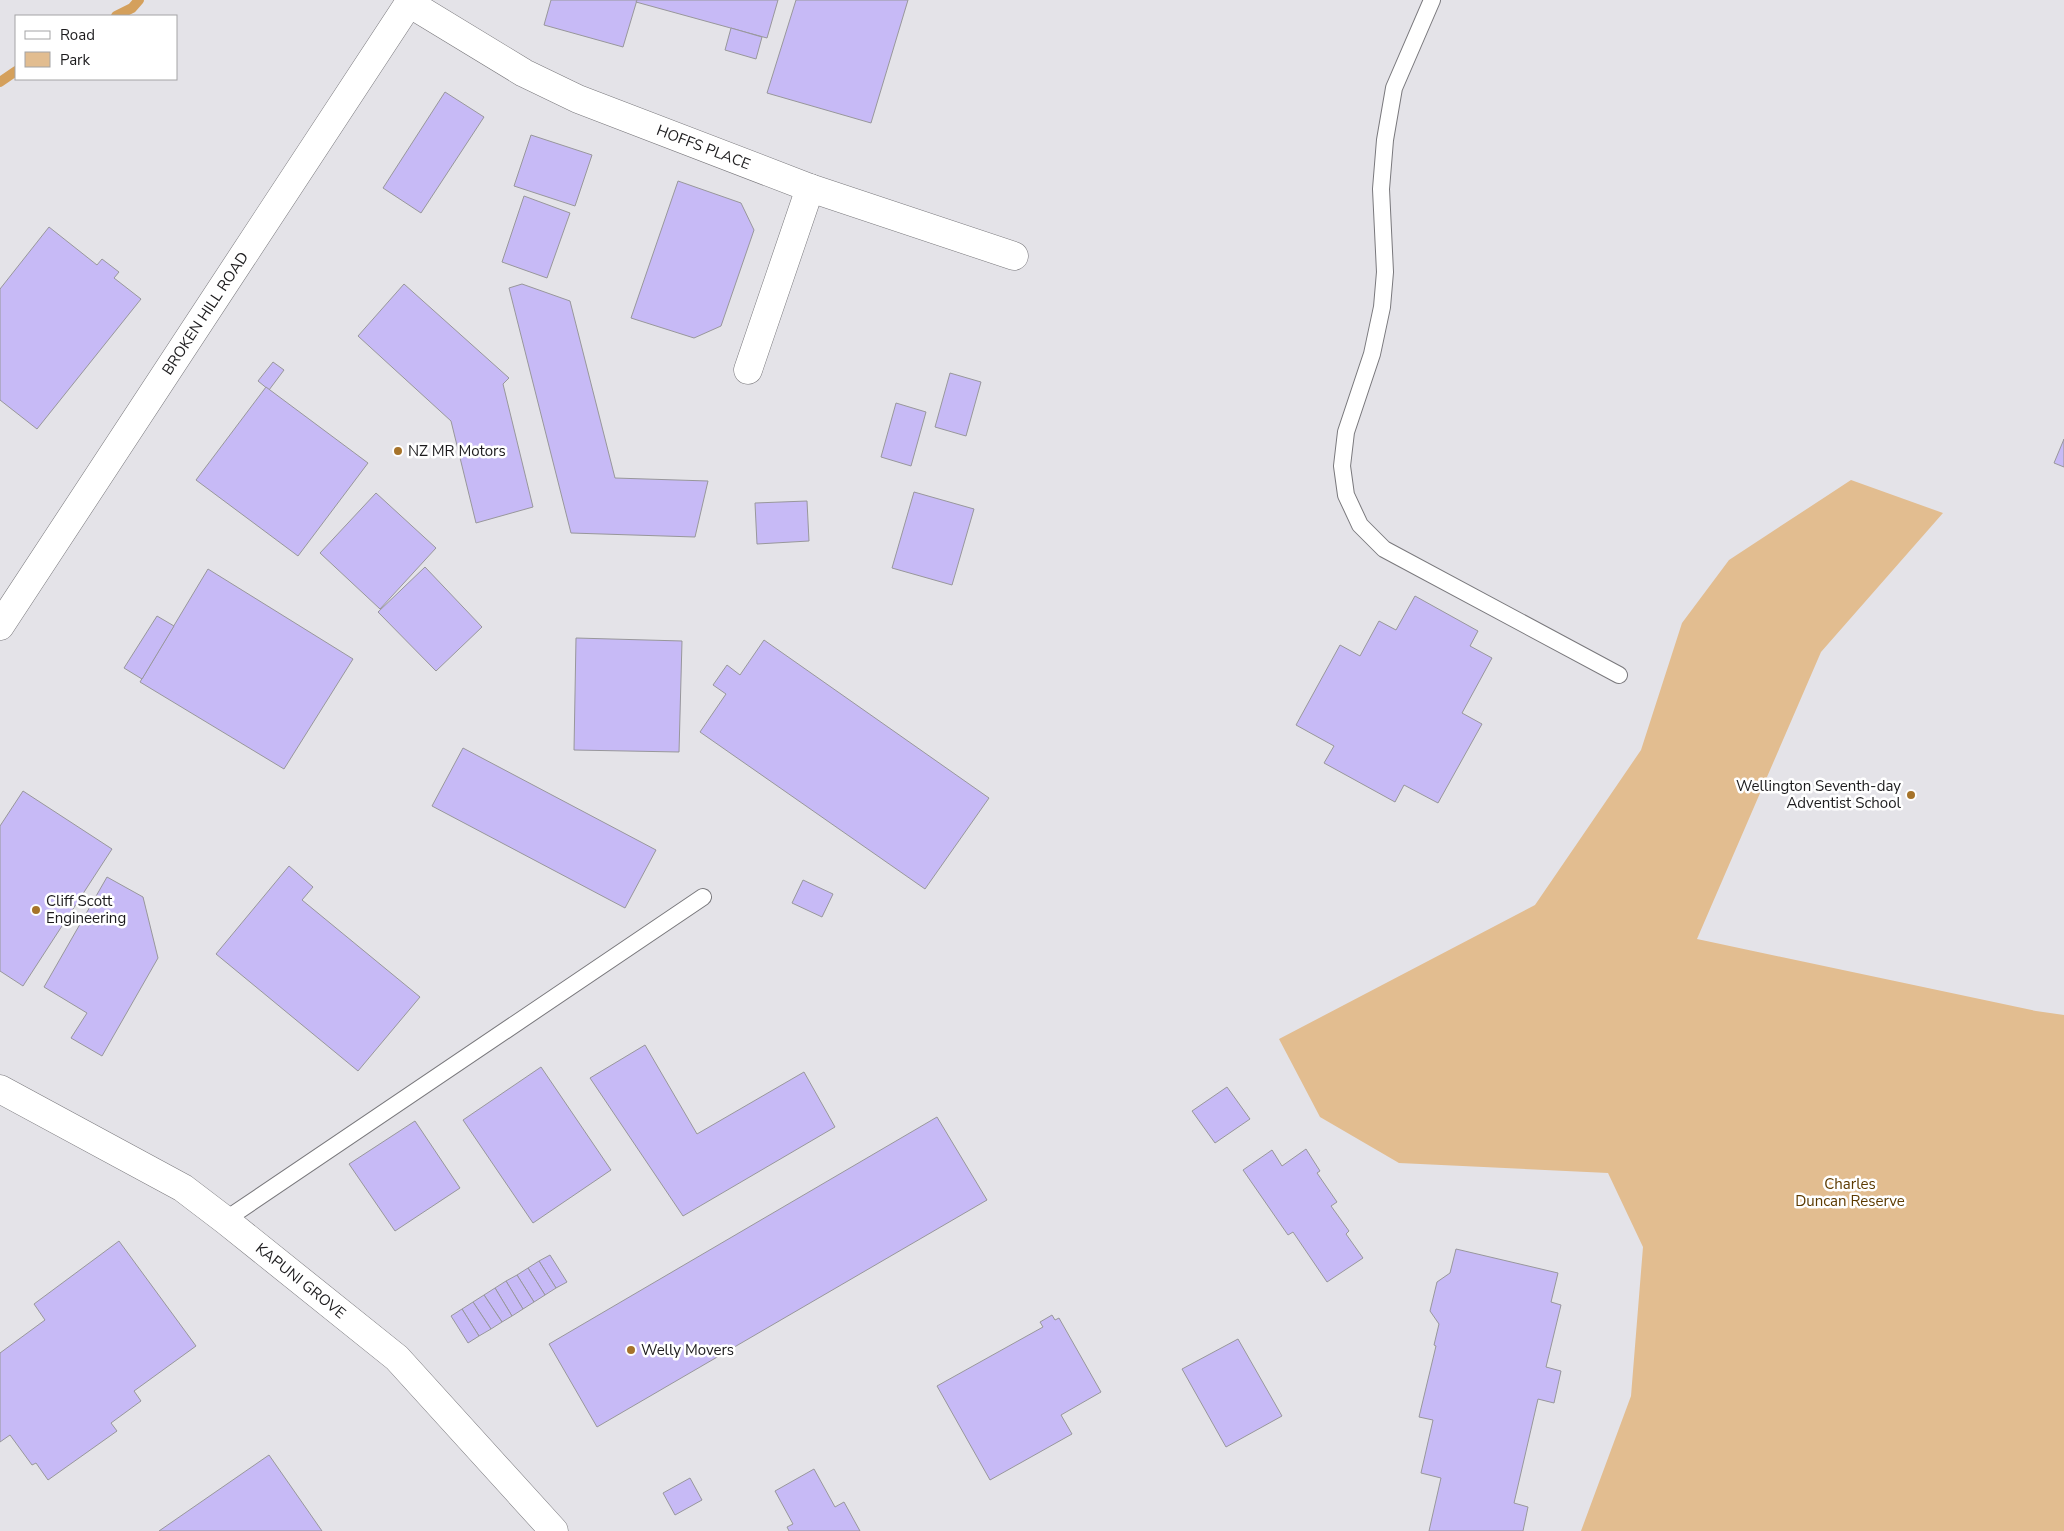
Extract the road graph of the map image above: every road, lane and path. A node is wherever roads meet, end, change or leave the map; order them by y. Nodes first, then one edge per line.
1 (1432, 0) edge
2 (410, 2) edge
3 (810, 188) junction
4 (1014, 256) dead end
5 (748, 370) dead end
6 (0, 626) edge
7 (1619, 675) dead end
8 (703, 897) dead end
9 (0, 1089) edge
10 (225, 1220) junction
11 (554, 1531) edge

1 - 7 lane
2 - 3 street, HOFFS PLACE
2 - 6 street, BROKEN HILL ROAD
3 - 4 street, HOFFS PLACE
3 - 5 street
8 - 10 lane
9 - 10 street, KAPUNI GROVE
10 - 11 street, KAPUNI GROVE

